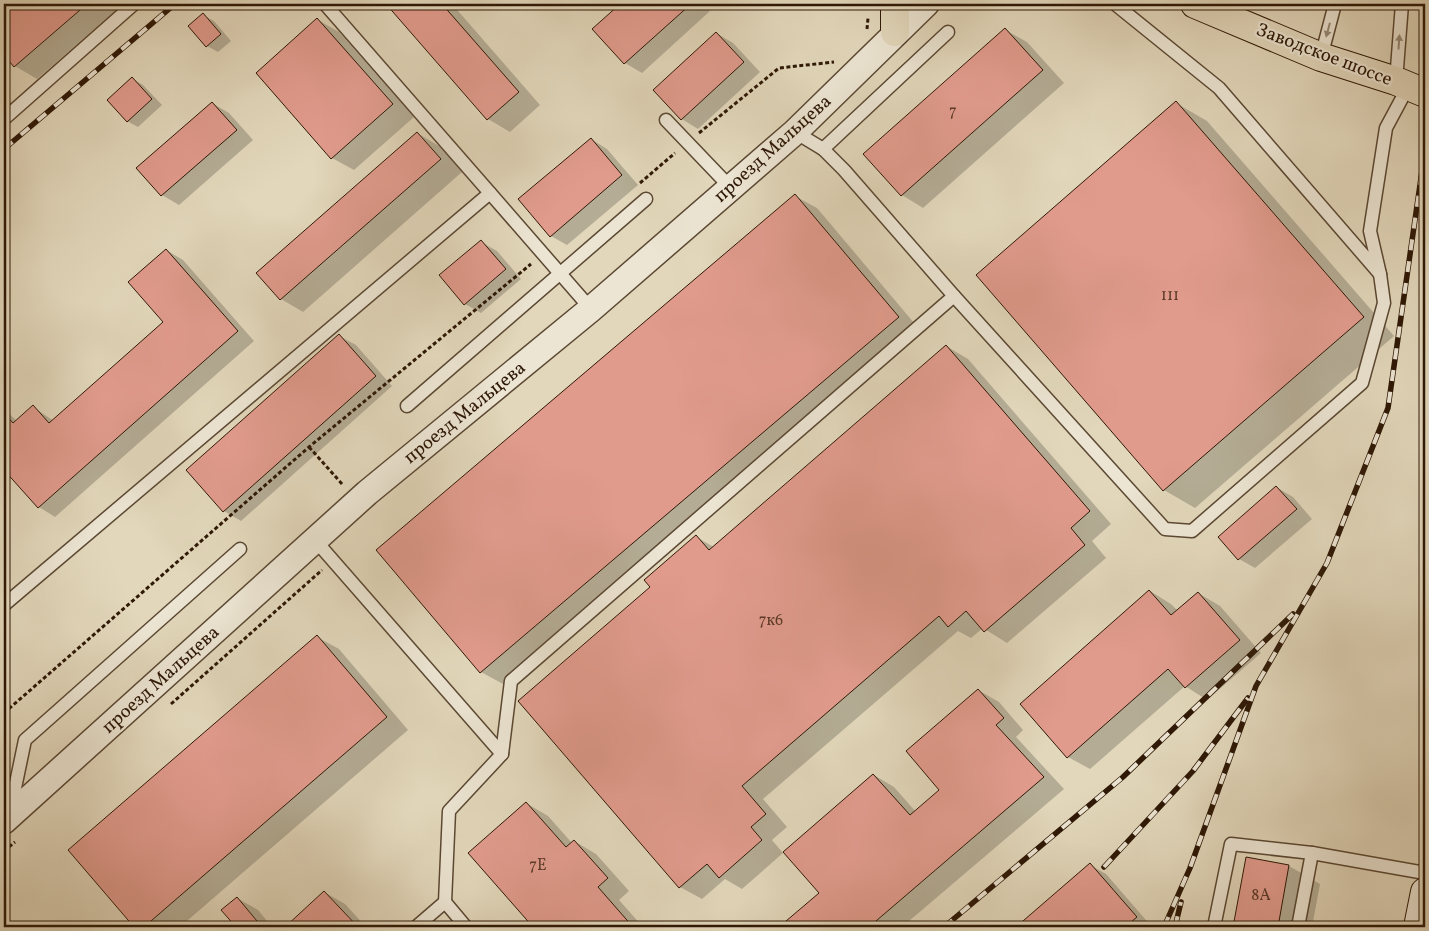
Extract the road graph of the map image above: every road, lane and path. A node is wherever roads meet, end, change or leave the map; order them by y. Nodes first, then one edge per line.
1 (134, 4) edge
2 (325, 4) edge
3 (895, 4) edge
4 (926, 4) edge
5 (1115, 4) edge
6 (1195, 4) edge
7 (1335, 4) edge
8 (1402, 4) edge
9 (868, 18) dead end
10 (866, 31) dead end
11 (895, 32) junction
12 (948, 32) dead end
13 (839, 57) dead end
14 (1321, 57) junction
15 (1410, 87) edge
16 (4, 119) edge
17 (666, 120) dead end
18 (795, 132) junction
19 (688, 143) junction
20 (823, 149) junction
21 (636, 186) dead end
22 (731, 188) junction
23 (490, 193) junction
24 (646, 200) dead end
25 (548, 259) junction
26 (561, 274) junction
27 (1380, 274) junction
28 (954, 296) junction
29 (591, 309) junction
30 (406, 406) dead end
31 (309, 447) junction
32 (345, 487) dead end
33 (315, 540) junction
34 (240, 549) dead end
35 (4, 605) edge
36 (4, 713) edge
37 (502, 754) junction
38 (6, 819) edge
39 (1312, 852) junction
40 (1425, 873) edge
41 (1425, 892) edge
42 (444, 902) junction
43 (416, 927) edge
44 (466, 927) edge
45 (1214, 927) edge
46 (1298, 927) edge
47 (1418, 927) edge

1 - 16 lane
2 - 23 lane
3 - 11 main road
4 - 11 street, проезд Мальцева
5 - 27 lane
6 - 14 main road, Заводское шоссе
7 -> 14 lane
15 -> 8 lane
9 - 10 path
11 - 18 street, проезд Мальцева
12 - 20 lane
13 - 19 path
14 - 15 main road, Заводское шоссе
15 - 27 lane
17 - 19 lane
18 - 20 lane
18 - 22 street, проезд Мальцева
19 - 21 path
19 - 22 lane
20 - 28 lane
22 - 29 street, проезд Мальцева
23 - 25 lane
23 - 35 lane
24 - 26 lane
25 - 26 lane
25 - 31 path
26 - 29 lane
26 - 30 lane
27 - 28 lane
28 - 37 lane
29 - 33 street, проезд Мальцева
31 - 32 path
31 - 36 path
33 - 37 lane
33 - 38 street, проезд Мальцева
34 - 38 lane
37 - 42 lane
39 - 40 lane
39 - 45 lane
39 - 46 lane
41 - 47 street
42 - 43 lane
42 - 44 lane

